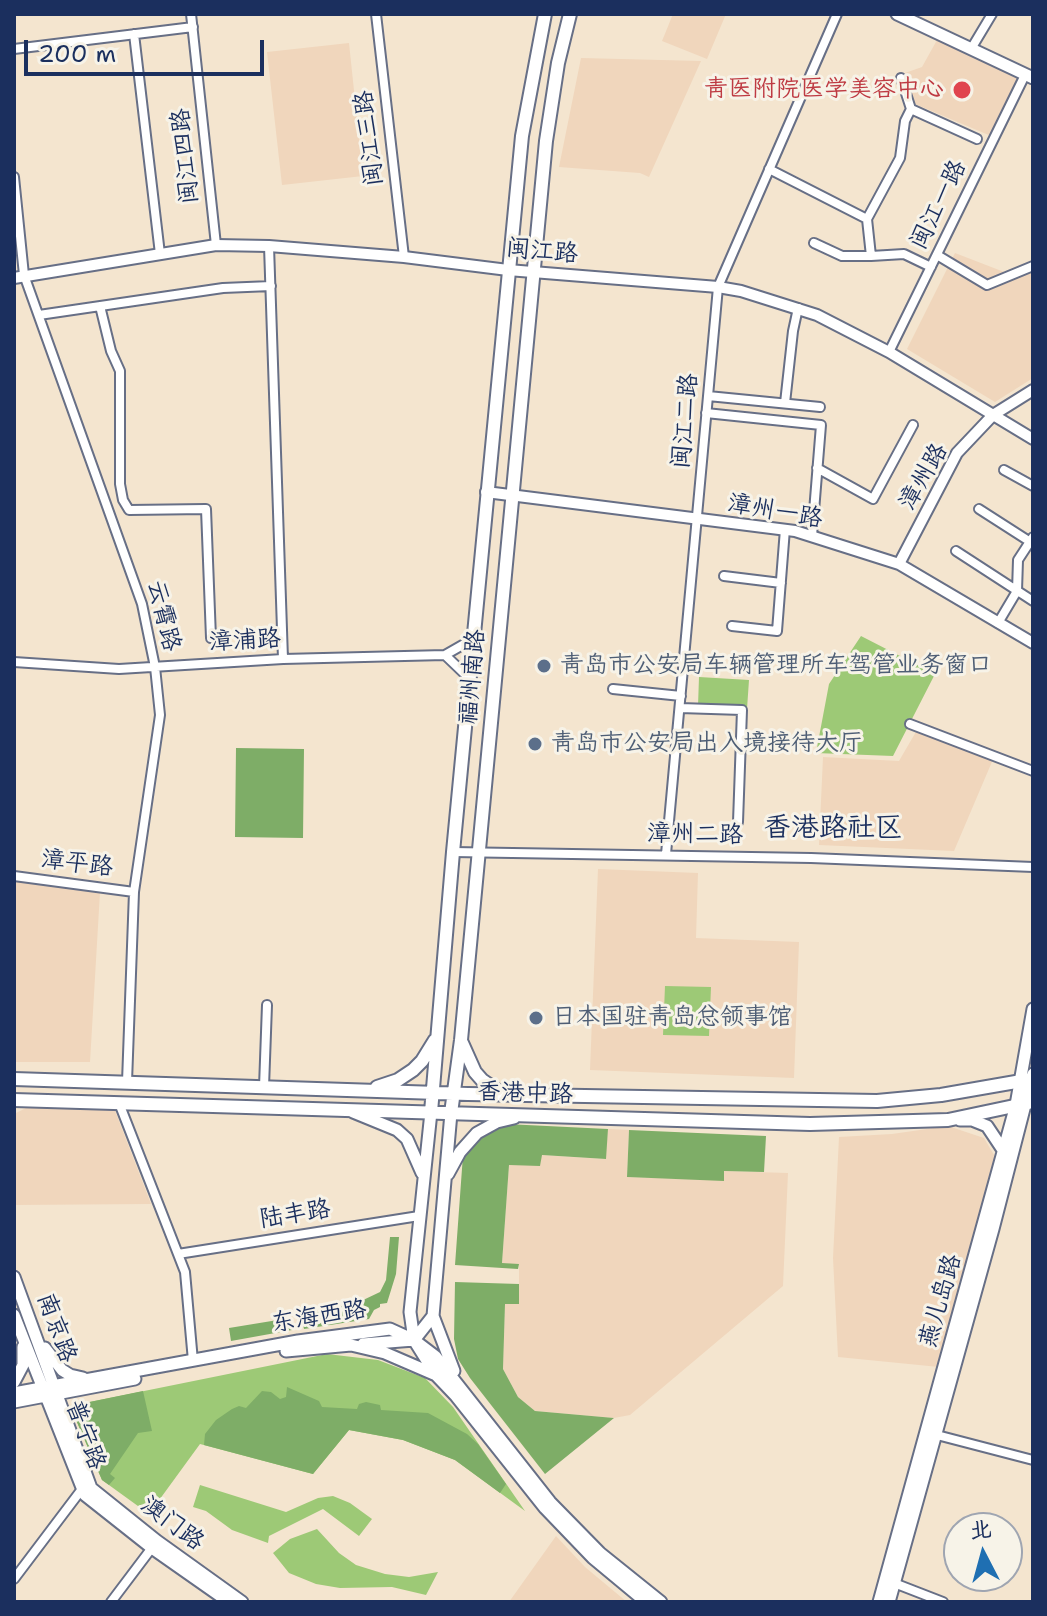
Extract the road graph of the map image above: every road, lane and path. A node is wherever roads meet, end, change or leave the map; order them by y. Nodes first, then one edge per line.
1 (191, 14) edge
2 (376, 14) edge
3 (545, 14) edge
4 (570, 14) edge
5 (837, 14) edge
6 (897, 14) edge
7 (992, 14) edge
8 (193, 27) junction
9 (134, 34) junction
10 (14, 49) edge
11 (971, 49) junction
12 (1029, 76) edge
13 (901, 78) dead end
14 (911, 109) junction
15 (977, 139) dead end
16 (769, 169) junction
17 (14, 177) edge
18 (867, 219) junction
19 (814, 243) dead end
20 (216, 245) junction
21 (269, 246) junction
22 (160, 254) junction
23 (937, 255) junction
24 (871, 256) junction
25 (404, 257) junction
26 (1033, 266) edge
27 (931, 267) junction
28 (508, 270) junction
29 (534, 272) junction
30 (19, 276) edge
31 (271, 286) junction
32 (718, 287) junction
33 (100, 306) junction
34 (798, 308) junction
35 (39, 315) junction
36 (889, 352) junction
37 (1033, 390) edge
38 (708, 396) junction
39 (785, 403) junction
40 (820, 407) dead end
41 (706, 413) junction
42 (993, 415) junction
43 (913, 425) dead end
44 (1033, 439) edge
45 (817, 468) junction
46 (1004, 470) dead end
47 (1033, 486) edge
48 (486, 492) junction
49 (512, 496) junction
50 (979, 509) dead end
51 (697, 519) junction
52 (785, 529) junction
53 (812, 536) junction
54 (1032, 541) edge
55 (956, 551) dead end
56 (899, 564) junction
57 (724, 576) dead end
58 (781, 583) junction
59 (1017, 591) junction
60 (1033, 601) edge
61 (998, 623) junction
62 (732, 626) dead end
63 (211, 638) dead end
64 (473, 639) junction
65 (1033, 643) edge
66 (445, 655) junction
67 (283, 659) junction
68 (14, 662) edge
69 (155, 667) junction
70 (469, 678) junction
71 (613, 689) dead end
72 (681, 696) junction
73 (680, 708) junction
74 (910, 724) dead end
75 (1033, 771) edge
76 (738, 822) dead end
77 (453, 852) junction
78 (479, 852) junction
79 (666, 854) junction
80 (1033, 867) edge
81 (14, 876) edge
82 (134, 892) junction
83 (267, 1005) dead end
84 (1033, 1009) edge
85 (436, 1037) junction
86 (461, 1040) junction
87 (14, 1079) edge
88 (1030, 1079) edge
89 (127, 1082) junction
90 (264, 1087) junction
91 (367, 1089) junction
92 (433, 1093) junction
93 (453, 1094) junction
94 (504, 1095) junction
95 (17, 1102) edge
96 (119, 1103) junction
97 (1025, 1103) edge
98 (348, 1111) junction
99 (431, 1112) junction
100 (451, 1113) junction
101 (524, 1117) junction
102 (948, 1120) junction
103 (1003, 1150) junction
104 (423, 1175) junction
105 (446, 1178) junction
106 (419, 1216) junction
107 (178, 1254) junction
108 (14, 1277) edge
109 (410, 1312) junction
110 (14, 1315) edge
111 (433, 1316) junction
112 (390, 1329) junction
113 (34, 1330) junction
114 (21, 1335) junction
115 (414, 1340) junction
116 (351, 1345) junction
117 (193, 1361) junction
118 (436, 1375) junction
119 (91, 1379) junction
120 (14, 1382) edge
121 (461, 1386) junction
122 (50, 1391) junction
123 (14, 1393) edge
124 (14, 1402) edge
125 (931, 1433) junction
126 (1033, 1460) edge
127 (85, 1485) junction
128 (154, 1544) junction
129 (14, 1579) edge
130 (894, 1583) junction
131 (111, 1602) edge
132 (229, 1602) edge
133 (242, 1602) edge
134 (646, 1602) edge
135 (661, 1602) edge
136 (879, 1602) edge
137 (889, 1602) edge
138 (943, 1602) edge

1 - 8 street, 闽江四路
2 - 25 street, 闽江三路
3 - 28 main road, 福州南路
4 - 29 main road, 福州南路
5 - 16 street, 闽江二路
6 - 11 main road
7 - 11 street
8 - 9 street
8 - 20 street, 闽江四路
9 - 10 street
9 - 22 street
11 - 12 main road
12 - 23 street, 闽江一路
13 - 14 street
14 - 15 street
14 - 18 street
16 - 18 street
16 - 32 street, 闽江二路
17 - 30 street, 云霄路
18 - 24 street
19 - 24 street
20 - 21 street, 闽江路
20 - 22 street, 闽江路
21 - 25 street, 闽江路
21 - 31 street
22 - 30 street, 闽江路
23 - 26 street
23 - 27 street, 闽江一路
24 - 27 street
25 - 28 street, 闽江路
27 - 36 street, 闽江一路
28 - 29 street, 闽江路
28 - 48 main road, 福州南路
29 - 32 street, 闽江路
29 - 49 main road, 福州南路
30 - 35 street, 云霄路
31 - 33 street
31 - 67 street
32 - 34 street, 闽江路
32 - 38 street, 闽江二路
33 - 35 street
33 - 63 street
34 - 36 street, 闽江路
34 - 39 street
35 - 69 street, 云霄路
36 - 42 street, 闽江路
37 - 42 street, 漳州路
38 - 39 street
38 - 41 street, 闽江二路
39 - 40 street
41 - 45 street
41 - 51 street, 闽江二路
42 - 44 street, 闽江路
42 - 56 street, 漳州路
43 - 45 street
45 - 53 street
46 - 47 street
48 - 49 street, 漳州一路
48 - 64 main road, 福州南路
49 - 51 street, 漳州一路
49 - 78 main road, 福州南路
50 - 54 street
51 - 52 street, 漳州一路
51 - 72 street, 闽江二路
52 - 53 street, 漳州一路
52 - 58 street
53 - 56 street, 漳州一路
54 - 59 street
55 - 59 street
56 - 61 street, 漳州一路
57 - 58 street
58 - 62 street
59 - 60 street
59 - 61 street
61 - 65 street, 漳州一路
64 - 66 street
64 - 70 main road, 福州南路
66 - 67 street, 漳浦路
66 - 70 street
67 - 69 street, 漳浦路
68 - 69 street, 漳浦路
69 - 82 street, 云霄路
70 - 77 main road, 福州南路
71 - 72 street
72 - 73 street, 闽江二路
73 - 76 street
73 - 79 street, 闽江二路
74 - 75 street
77 - 78 street, 漳州二路
77 - 85 main road, 福州南路
78 - 79 street, 漳州二路
78 - 86 main road, 福州南路
79 - 80 street, 漳州二路
81 - 82 street, 漳平路
82 - 89 street, 云霄路
83 - 90 street
84 - 88 main road, 燕儿岛路
85 - 91 main road
85 - 92 main road, 福州南路
86 - 93 main road, 福州南路
86 - 94 main road
87 - 89 main road, 香港中路
88 - 94 main road, 香港中路
88 - 97 main road, 燕儿岛路
89 - 90 main road, 香港中路
90 - 91 main road, 香港中路
91 - 92 main road, 香港中路
92 - 93 main road, 香港中路
92 - 99 main road, 福州南路
93 - 94 main road, 香港中路
93 - 100 main road, 福州南路
95 - 96 main road, 香港中路
96 - 98 main road, 香港中路
96 - 107 street
97 - 102 main road, 香港中路
97 - 103 main road, 燕儿岛路
97 - 125 main road, 燕儿岛路
98 - 99 main road, 香港中路
98 - 104 main road
99 - 100 main road, 香港中路
99 - 104 main road, 福州南路
100 - 101 main road, 香港中路
100 - 105 main road, 福州南路
101 - 102 main road, 香港中路
101 - 105 main road
102 - 103 main road
103 - 125 main road, 燕儿岛路
104 - 106 main road, 福州南路
105 - 111 main road, 福州南路
106 - 107 street, 陆丰路
106 - 109 main road, 福州南路
107 - 117 street
108 - 113 main road, 南京路
109 - 112 main road
109 - 115 main road, 福州南路
110 - 114 main road, 南京路
111 - 115 main road
111 - 121 main road
112 - 115 main road, 东海西路
112 - 117 main road, 东海西路
113 - 119 main road
113 - 122 main road, 南京路
114 - 120 main road
114 - 122 main road, 南京路
115 - 116 main road
115 - 118 main road
115 - 121 main road, 东海西路
116 - 118 main road, 东海西路
116 - 122 main road, 东海西路
117 - 119 main road, 东海西路
118 - 134 main road, 东海西路
119 - 122 main road, 东海西路
121 - 135 main road, 东海西路
122 - 123 main road, 东海西路
122 - 124 main road, 东海西路
122 - 127 main road, 普宁路
125 - 126 street
125 - 130 main road, 燕儿岛路
125 - 136 main road, 燕儿岛路
127 - 128 main road, 澳门路
127 - 129 street
128 - 131 street
128 - 132 main road, 澳门路
128 - 133 main road, 澳门路
130 - 137 main road, 燕儿岛路
130 - 138 street

